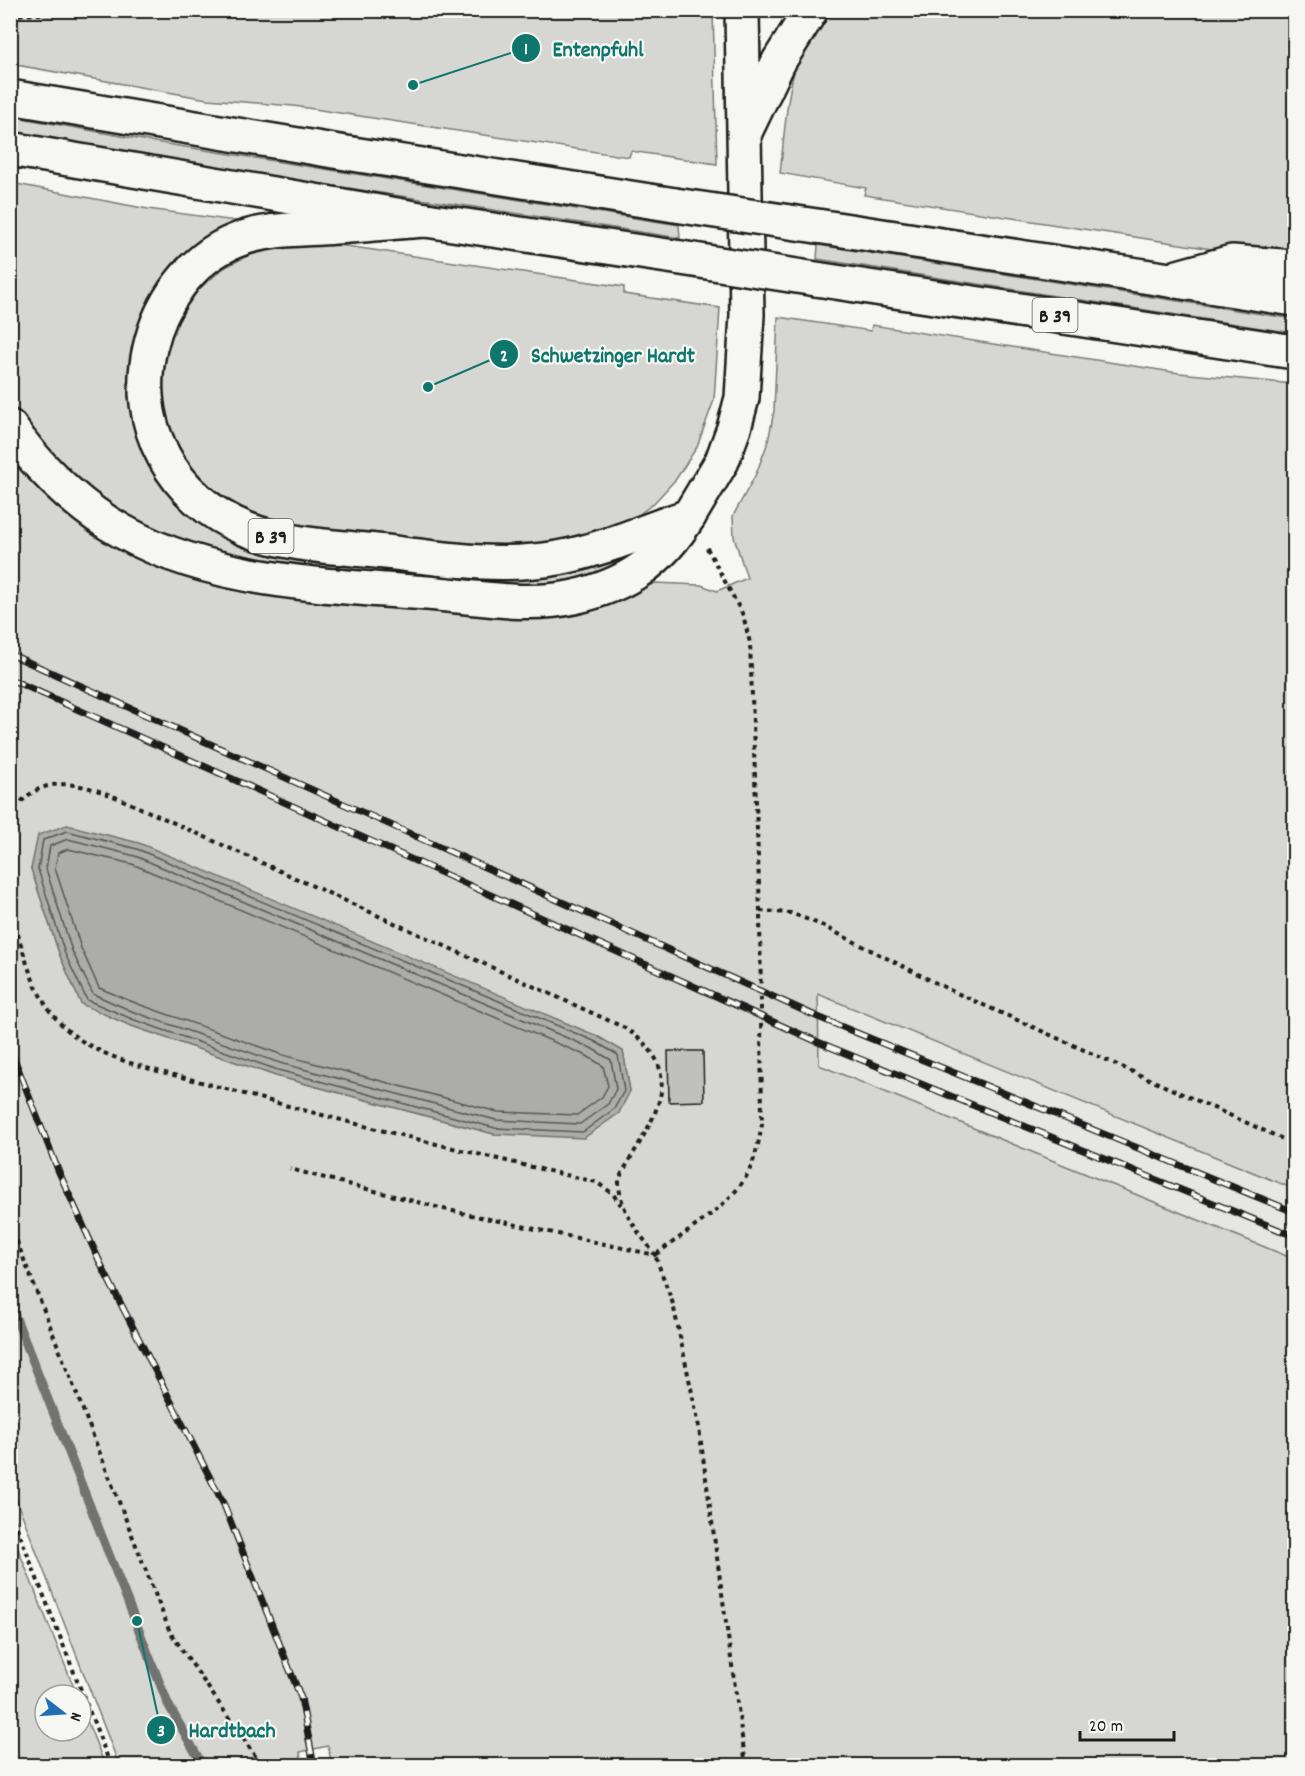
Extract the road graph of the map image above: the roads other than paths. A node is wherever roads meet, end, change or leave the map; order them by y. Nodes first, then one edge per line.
1 (742, 10) edge
2 (811, 10) edge
3 (10, 97) edge
4 (745, 132) junction
5 (10, 149) edge
6 (426, 220) junction
7 (1294, 267) edge
8 (1167, 280) junction
9 (1294, 299) edge
10 (1294, 352) edge
11 (10, 428) edge
12 (689, 516) junction

1 - 4 main road
2 - 4 main road
3 - 8 main road, bridge
4 - 12 main road
5 - 6 main road, B 39
6 - 10 main road, B 39, bridge
6 - 12 main road, B 39
7 - 8 main road
8 - 9 main road
11 - 12 main road

